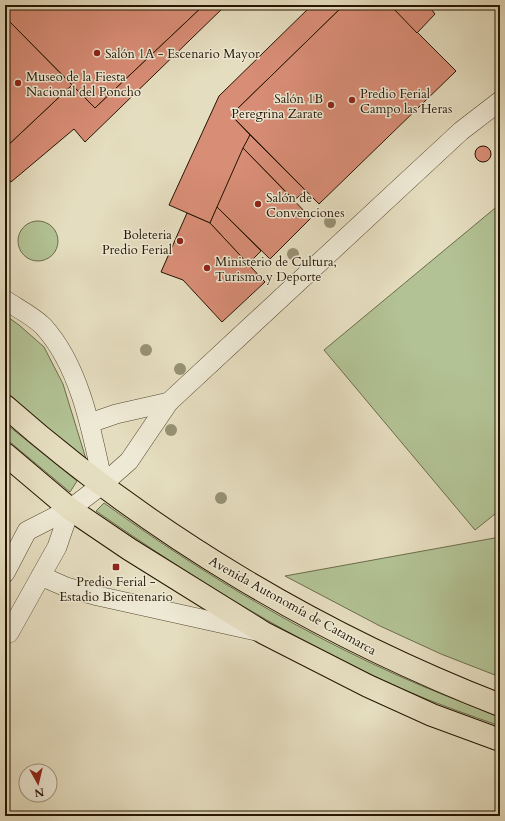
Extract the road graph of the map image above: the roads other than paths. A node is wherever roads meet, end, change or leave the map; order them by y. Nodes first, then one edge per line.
1 (500, 101) edge
2 (5, 300) edge
3 (169, 402) junction
4 (5, 406) edge
5 (90, 423) junction
6 (5, 454) edge
7 (103, 484) junction
8 (70, 509) junction
9 (8, 559) edge
10 (41, 576) junction
11 (10, 633) dead end
12 (264, 633) junction
13 (500, 705) edge
14 (500, 740) edge

1 - 3 lane
2 - 5 lane
3 - 5 lane
3 - 7 lane
4 - 7 main road, Avenida Autonomía de Catamarca
5 - 7 lane
6 - 8 main road
7 - 8 lane
7 - 13 main road, Avenida Autonomía de Catamarca
8 - 9 lane
8 - 10 lane
8 - 12 main road
10 - 11 lane
10 - 12 lane
12 - 14 main road

